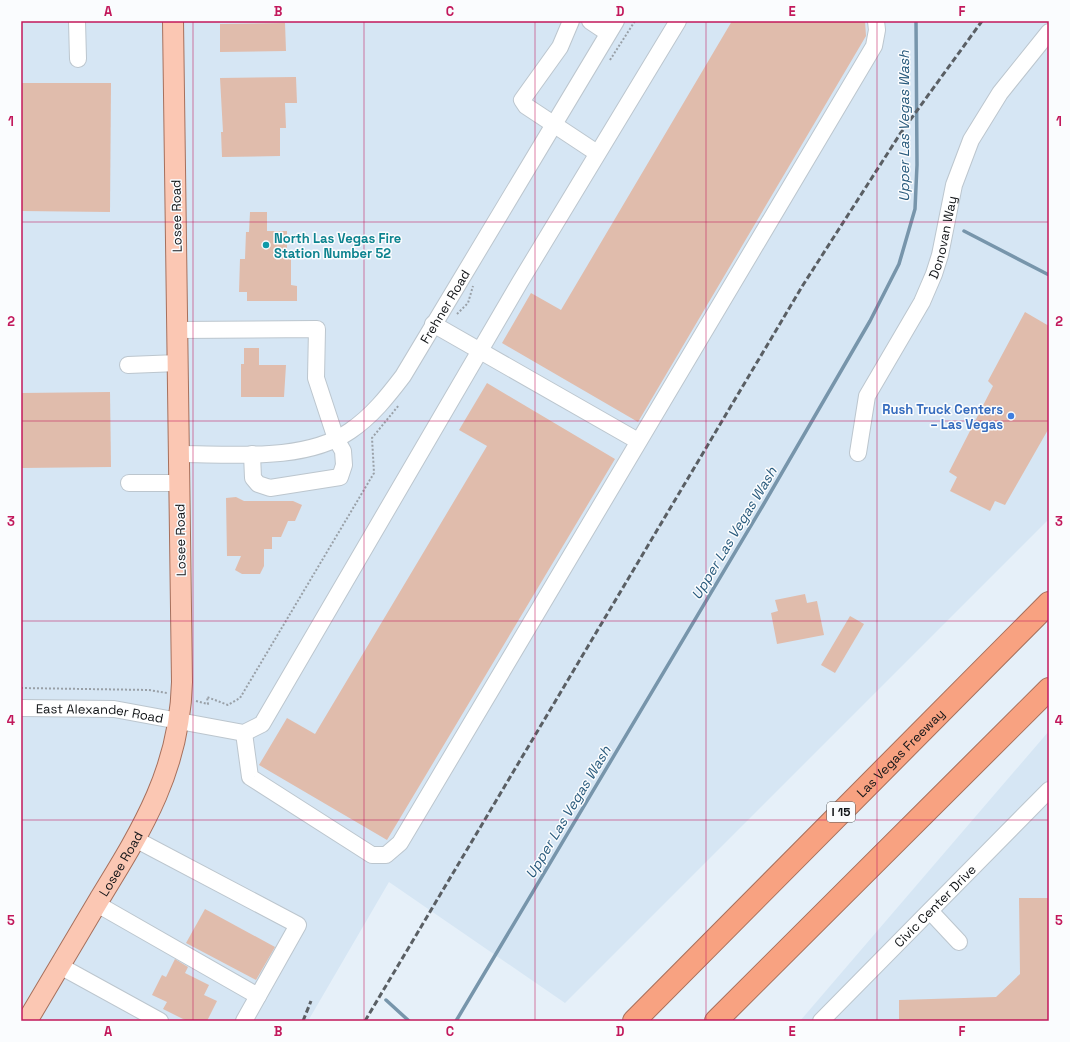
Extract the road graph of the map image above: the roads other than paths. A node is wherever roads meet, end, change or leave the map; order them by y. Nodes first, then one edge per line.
1 (77, 21) edge
2 (173, 21) edge
3 (571, 21) edge
4 (590, 21) edge
5 (678, 21) edge
6 (876, 21) edge
7 (612, 27) edge
8 (1049, 32) edge
9 (78, 59) dead end
10 (554, 124) junction
11 (597, 153) junction
12 (433, 324) junction
13 (177, 330) junction
14 (480, 350) junction
15 (178, 363) junction
16 (128, 365) dead end
17 (336, 439) junction
18 (638, 441) junction
19 (858, 453) dead end
20 (179, 454) junction
21 (252, 454) junction
22 (129, 483) dead end
23 (180, 483) junction
24 (1049, 603) edge
25 (1049, 689) edge
26 (21, 708) edge
27 (178, 720) junction
28 (244, 733) junction
29 (1049, 790) edge
30 (135, 839) junction
31 (97, 904) junction
32 (930, 911) junction
33 (959, 942) dead end
34 (60, 966) junction
35 (258, 996) junction
36 (27, 1021) edge
37 (160, 1021) edge
38 (244, 1021) edge
39 (634, 1021) edge
40 (716, 1021) edge
41 (821, 1021) edge

1 - 9 street
2 - 13 main road, Losee Road
3 - 10 street
4 - 7 street
5 - 11 street
6 - 18 street
7 - 10 street, Frehner Road
8 - 19 street, Donovan Way
10 - 11 street
10 - 12 street, Frehner Road
11 - 14 street
12 - 14 street
12 - 17 street, Frehner Road
13 - 15 main road, Losee Road
13 - 17 street
14 - 18 street
14 - 28 street
15 - 16 street
15 - 20 main road, Losee Road
17 - 21 street, Frehner Road
17 - 21 street
18 - 28 street
20 - 21 street, Frehner Road
20 - 23 main road, Losee Road
22 - 23 street
23 - 27 main road, Losee Road
24 - 39 highway, Las Vegas Freeway / I 15
25 - 40 highway
26 - 27 street, East Alexander Road
27 - 28 street, East Alexander Road
27 - 30 main road, Losee Road
29 - 32 street, Civic Center Drive
30 - 31 main road, Losee Road
30 - 35 street
31 - 34 main road, Losee Road
31 - 35 street
32 - 33 street
32 - 41 street, Civic Center Drive
34 - 36 main road, Losee Road
34 - 37 street
35 - 38 street

